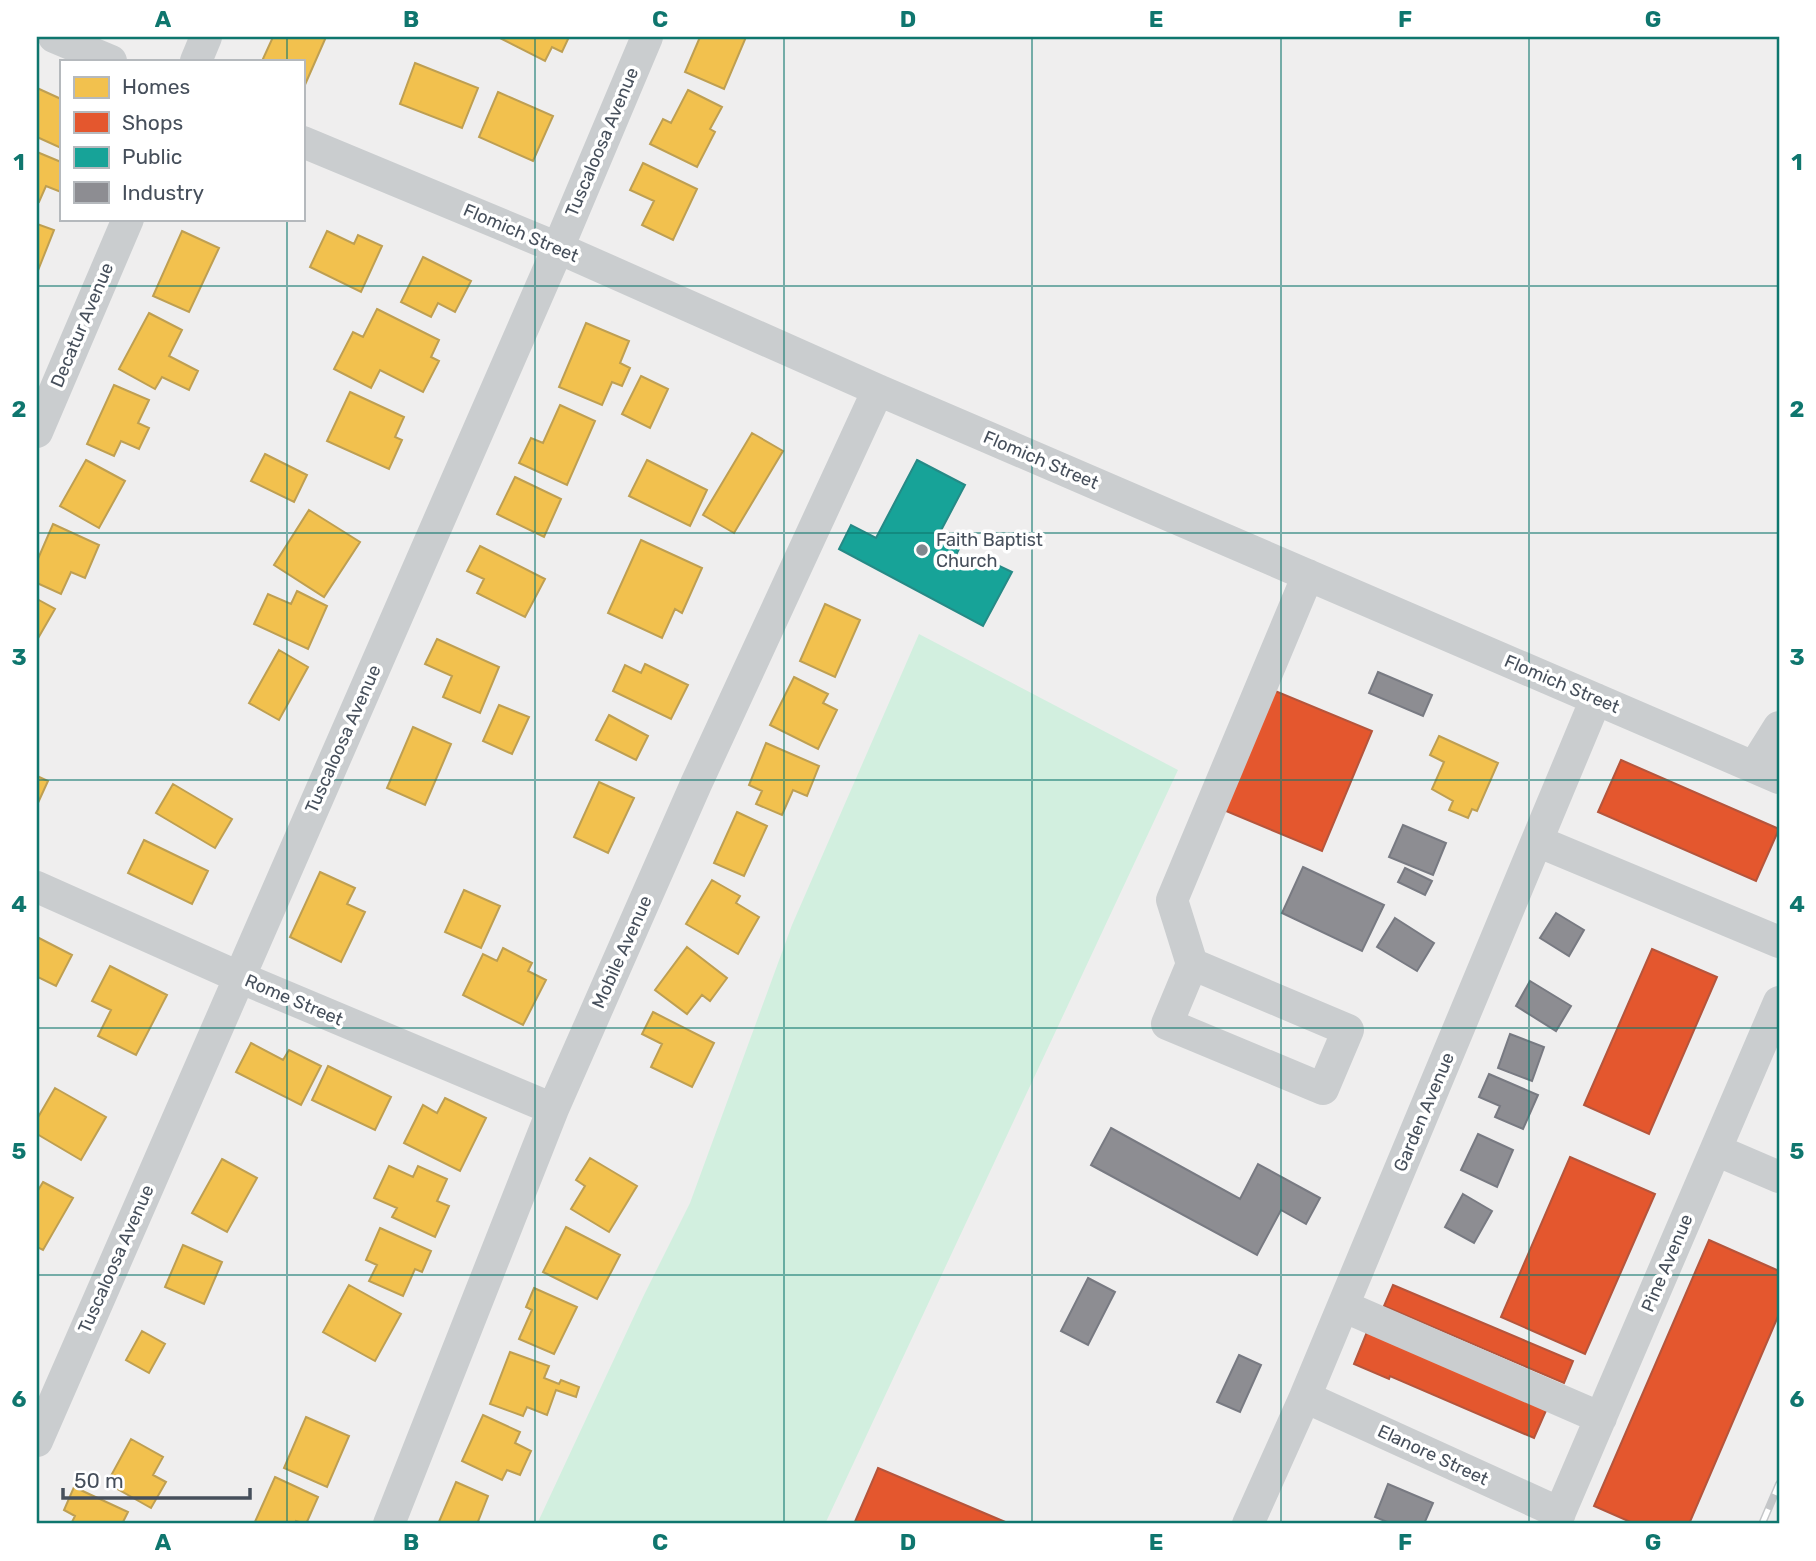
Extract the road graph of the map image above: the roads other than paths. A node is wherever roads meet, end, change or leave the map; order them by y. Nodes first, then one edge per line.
1 (54, 37) edge
2 (206, 37) edge
3 (647, 37) edge
4 (109, 60) edge
5 (196, 60) edge
6 (304, 142) edge
7 (128, 220) edge
8 (558, 248) junction
9 (878, 390) junction
10 (37, 432) edge
11 (1308, 575) junction
12 (1596, 699) junction
13 (1779, 727) edge
14 (1767, 773) edge
15 (1537, 841) junction
16 (37, 887) edge
17 (1779, 942) edge
18 (1192, 964) junction
19 (239, 977) junction
20 (1779, 1002) edge
21 (553, 1109) junction
22 (1716, 1150) junction
23 (1779, 1177) edge
24 (1343, 1306) junction
25 (1305, 1397) junction
26 (1601, 1418) junction
27 (37, 1441) edge
28 (1559, 1521) edge
29 (389, 1524) edge
30 (1248, 1524) edge

1 - 4 street
2 - 5 street
3 - 8 street, Tuscaloosa Avenue
6 - 8 street, Flomich Street
7 - 10 street, Decatur Avenue
8 - 9 street, Flomich Street
8 - 19 street, Tuscaloosa Avenue
9 - 11 street, Flomich Street
9 - 21 street, Mobile Avenue
11 - 12 street, Flomich Street
11 - 18 street
12 - 14 street, Flomich Street
12 - 15 street, Garden Avenue
13 - 14 street
15 - 17 street
15 - 24 street, Garden Avenue
16 - 19 street, Rome Street
18 - 18 street
19 - 21 street, Rome Street
19 - 27 street, Tuscaloosa Avenue
20 - 22 street, Pine Avenue
21 - 29 street, Mobile Avenue
22 - 23 street
22 - 26 street, Pine Avenue
24 - 25 street, Garden Avenue
24 - 26 street
25 - 28 street, Elanore Street
25 - 30 street, Garden Avenue
26 - 28 street, Pine Avenue

